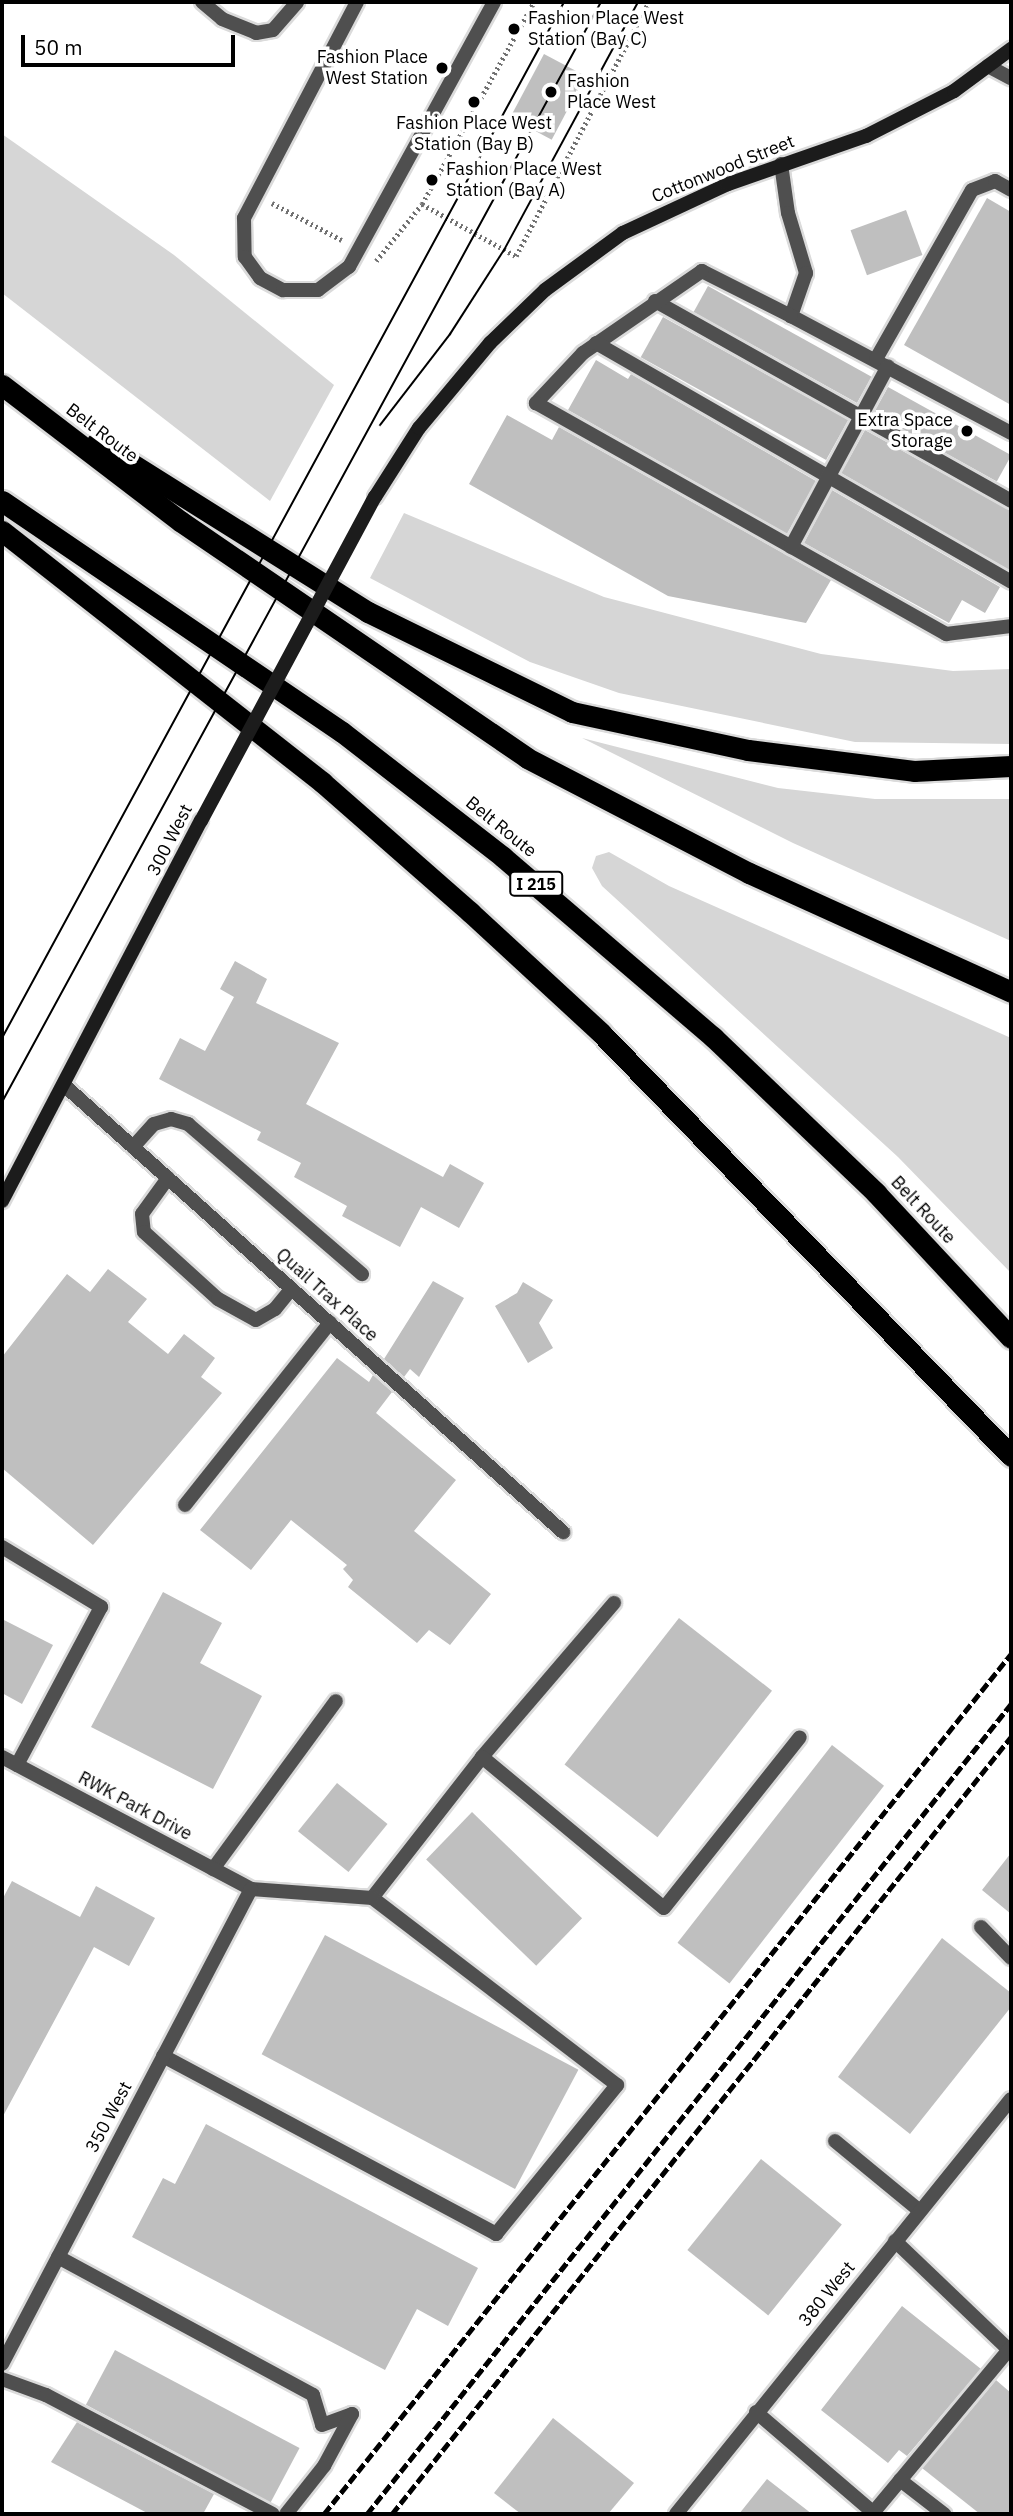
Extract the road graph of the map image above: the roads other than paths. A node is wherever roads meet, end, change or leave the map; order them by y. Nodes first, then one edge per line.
1 (202, 2) edge
2 (297, 2) edge
3 (357, 2) edge
4 (494, 2) edge
5 (1011, 50) edge
6 (988, 66) junction
7 (1011, 78) edge
8 (782, 164) junction
9 (1011, 190) edge
10 (655, 301) junction
11 (792, 316) junction
12 (596, 343) junction
13 (882, 362) junction
14 (2, 384) edge
15 (861, 416) junction
16 (1011, 433) edge
17 (830, 475) junction
18 (375, 497) joint
19 (2, 501) edge
20 (1011, 501) edge
21 (2, 531) edge
22 (791, 547) junction
23 (1011, 582) edge
24 (1011, 626) edge
25 (1011, 766) edge
26 (1011, 992) edge
27 (65, 1086) junction
28 (133, 1147) junction
29 (168, 1178) junction
30 (2, 1201) edge
31 (362, 1274) dead end
32 (291, 1289) junction
33 (330, 1324) junction
34 (1011, 1338) edge
35 (960, 1403) junction
36 (1011, 1456) edge
37 (1011, 1464) edge
38 (185, 1505) dead end
39 (563, 1532) dead end
40 (2, 1548) edge
41 (614, 1603) dead end
42 (336, 1701) dead end
43 (800, 1737) dead end
44 (2, 1757) edge
45 (482, 1757) junction
46 (17, 1765) junction
47 (214, 1869) junction
48 (251, 1889) junction
49 (372, 1898) junction
50 (981, 1927) dead end
51 (1011, 1958) edge
52 (163, 2056) junction
53 (1011, 2099) edge
54 (835, 2141) dead end
55 (920, 2211) junction
56 (895, 2241) junction
57 (58, 2257) junction
58 (1009, 2348) edge
59 (2, 2364) edge
60 (2, 2379) edge
61 (756, 2412) junction
62 (900, 2480) junction
63 (873, 2513) edge
64 (273, 2514) edge
65 (286, 2514) edge
66 (676, 2514) edge
67 (944, 2514) edge

1 - 2 street
3 - 4 street
5 - 6 street, Cottonwood Street
6 - 7 street
6 - 8 street, Cottonwood Street
8 - 11 street
8 - 18 street, Cottonwood Street
9 - 13 street
10 - 11 street
10 - 12 street
10 - 15 street
11 - 13 street
12 - 17 street
12 - 22 street
13 - 15 street
13 - 16 street
14 - 25 highway
14 - 26 highway, Belt Route
15 - 17 street
15 - 20 street
17 - 22 street
17 - 23 street
18 - 27 street, 300 West, bridge
19 - 34 highway, Belt Route / I 215
21 - 35 highway
22 - 24 street
27 - 28 street, Quail Trax Place
27 - 30 street, 300 West
28 - 29 street, Quail Trax Place
28 - 31 street
29 - 32 street, Quail Trax Place
29 - 32 street
32 - 33 street, Quail Trax Place
33 - 38 street
33 - 39 street, Quail Trax Place
35 - 36 highway
35 - 37 highway
40 - 46 street
41 - 45 street
42 - 47 street
43 - 45 street
44 - 46 street, RWK Park Drive
45 - 49 street
46 - 47 street, RWK Park Drive
47 - 48 street, RWK Park Drive
48 - 49 street
48 - 52 street, 350 West
49 - 52 street
50 - 51 street
52 - 57 street, 350 West
53 - 55 street, 380 West
54 - 55 street
55 - 56 street, 380 West
56 - 58 street
56 - 61 street, 380 West
57 - 59 street, 350 West
57 - 65 street
58 - 62 street
60 - 64 street
61 - 63 street
61 - 66 street, 380 West
62 - 63 street
62 - 67 street

